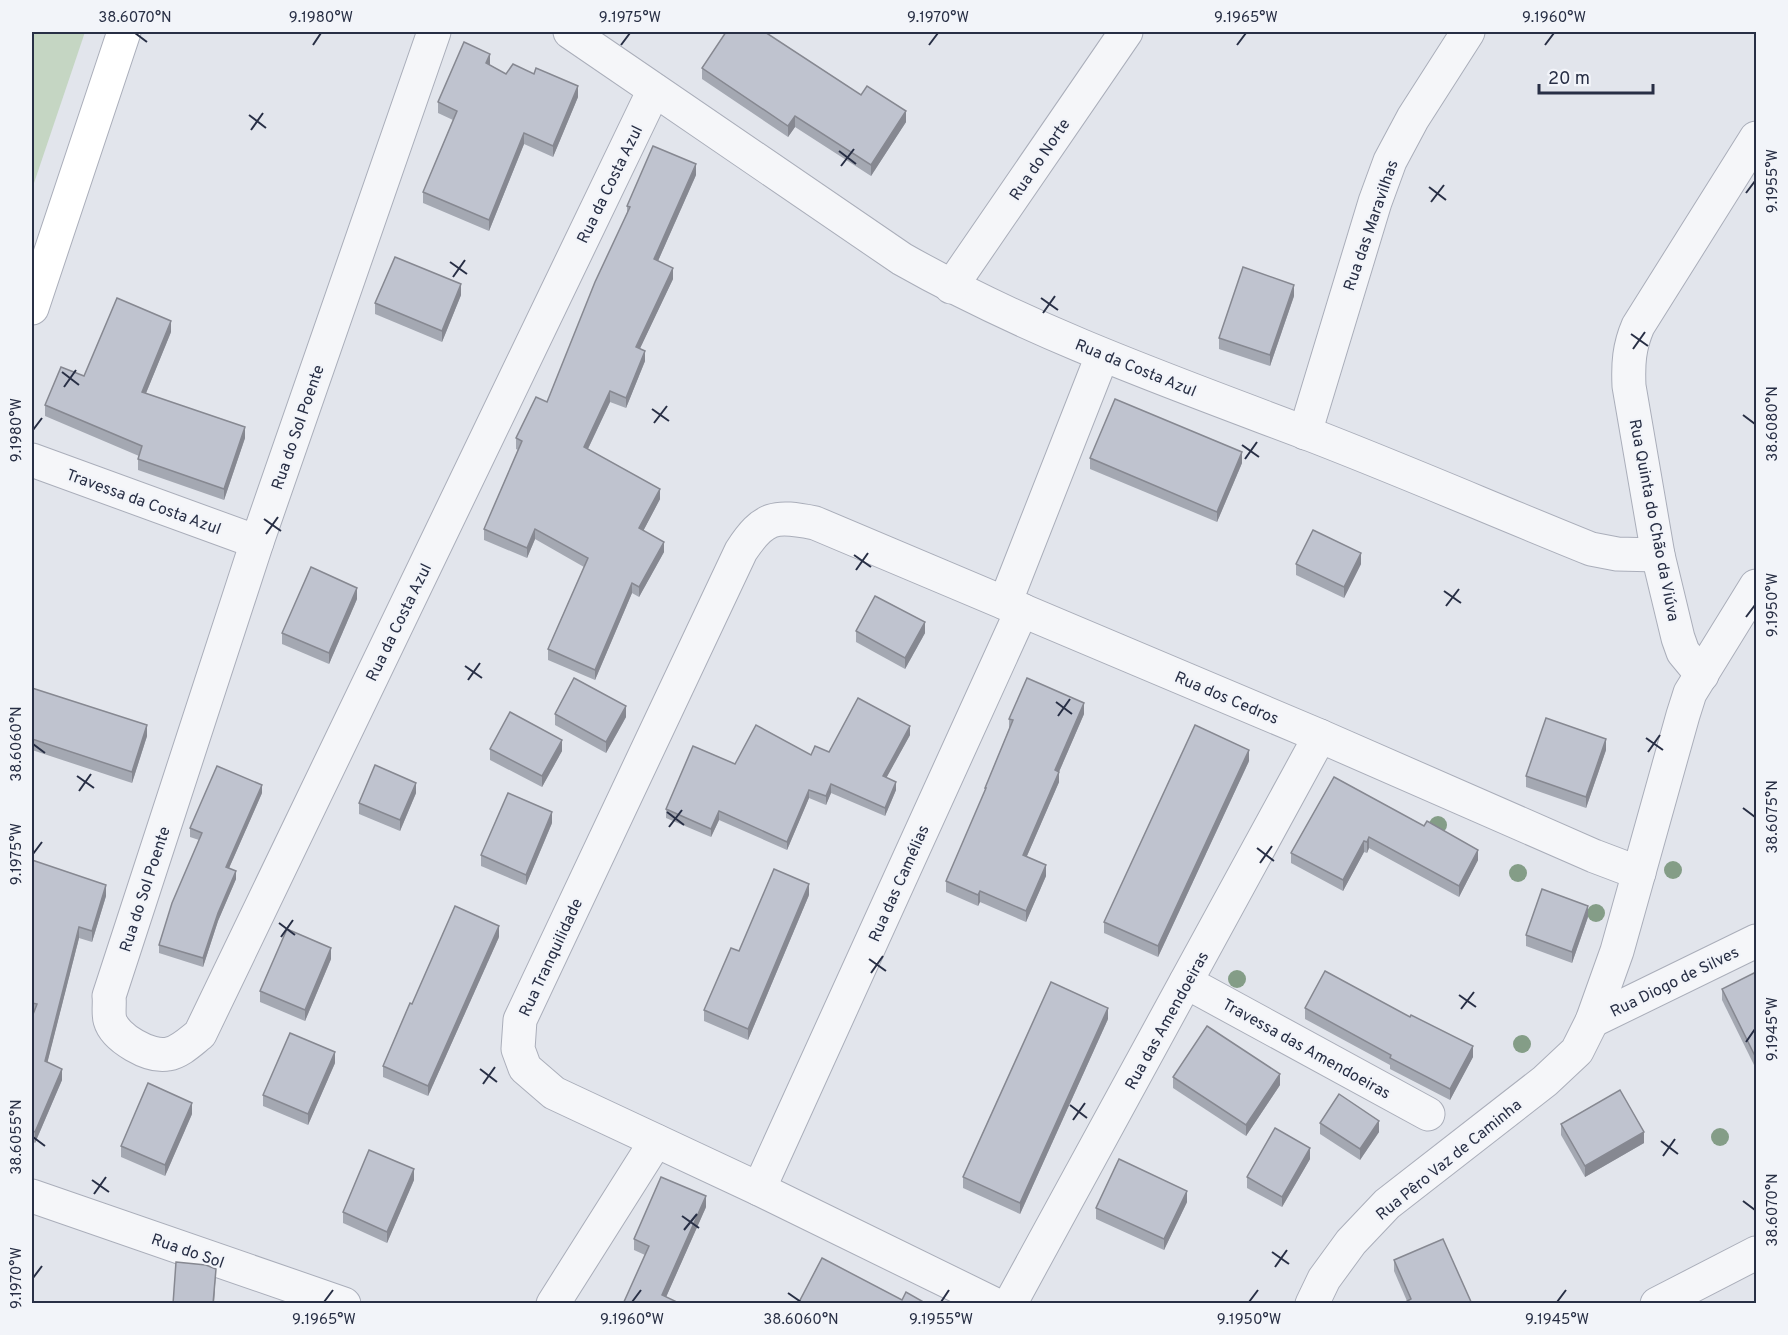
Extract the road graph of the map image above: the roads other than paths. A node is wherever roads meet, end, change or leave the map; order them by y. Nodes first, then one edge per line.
1 (124, 32) edge
2 (434, 32) edge
3 (570, 32) edge
4 (1126, 32) edge
5 (1468, 32) edge
6 (654, 90) junction
7 (1756, 138) edge
8 (951, 288) junction
9 (32, 308) edge
10 (1102, 356) junction
11 (1305, 433) junction
12 (32, 460) edge
13 (815, 523) joint
14 (257, 542) junction
15 (1658, 555) junction
16 (1756, 586) edge
17 (1014, 607) junction
18 (1702, 675) junction
19 (1320, 736) junction
20 (1639, 873) junction
21 (1756, 940) edge
22 (1186, 982) junction
23 (109, 996) joint
24 (1592, 1021) junction
25 (1428, 1114) dead end
26 (656, 1141) junction
27 (759, 1189) junction
28 (32, 1196) edge
29 (1756, 1253) edge
30 (344, 1304) edge
31 (553, 1304) edge
32 (994, 1304) edge
33 (1010, 1304) edge
34 (1312, 1304) edge
35 (1657, 1304) edge

1 - 9 main road
2 - 14 street, Rua do Sol Poente
3 - 6 street, Rua da Costa Azul
4 - 8 street, Rua do Norte
5 - 11 street, Rua das Maravilhas
6 - 8 street, Rua da Costa Azul
6 - 23 street, Rua da Costa Azul
7 - 15 street, Rua Quinta do Chão da Viúva
8 - 10 street, Rua da Costa Azul
10 - 11 street, Rua da Costa Azul
10 - 17 street, Rua das Camélias
11 - 15 street, Rua da Costa Azul
12 - 14 street, Travessa da Costa Azul
13 - 17 street, Rua dos Cedros
13 - 26 street, Rua Tranquilidade
14 - 23 street, Rua do Sol Poente
15 - 18 street, Rua Quinta do Chão da Viúva
16 - 18 street
17 - 19 street, Rua dos Cedros
17 - 27 street, Rua das Camélias
18 - 20 street
19 - 20 street, Rua dos Cedros
19 - 22 street, Rua das Amendoeiras
20 - 24 street
21 - 24 street, Rua Diogo de Silves
22 - 25 street, Travessa das Amendoeiras
22 - 33 street, Rua das Amendoeiras
24 - 34 street, Rua Pêro Vaz de Caminha
26 - 27 street, Rua Tranquilidade
26 - 31 street
27 - 32 street, Rua Tranquilidade
28 - 30 street, Rua do Sol
29 - 35 street

